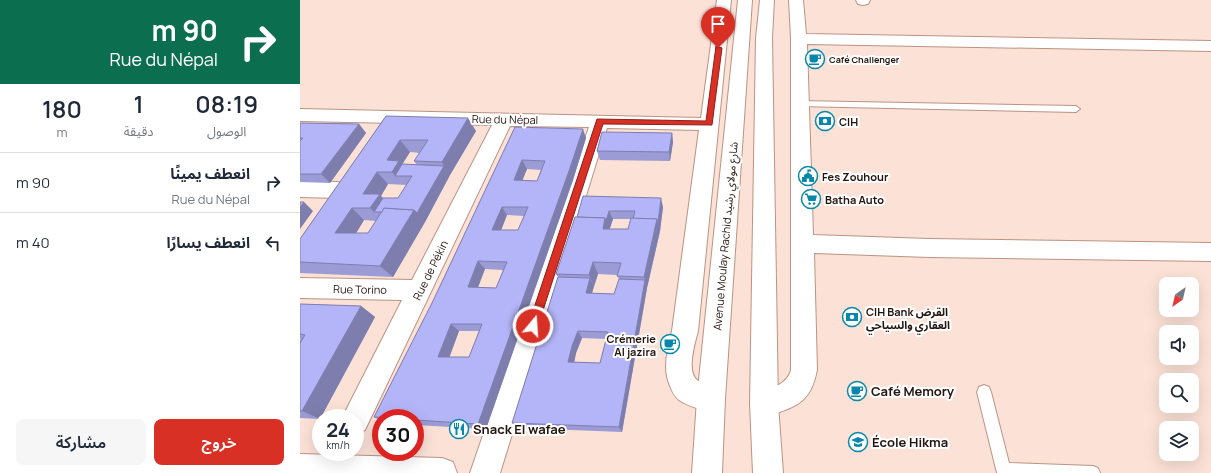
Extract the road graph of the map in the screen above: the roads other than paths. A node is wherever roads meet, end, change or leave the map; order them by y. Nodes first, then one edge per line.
1 (724, 0) edge
2 (744, 0) edge
3 (767, 0) edge
4 (796, 0) edge
5 (799, 39) junction
6 (1211, 46) edge
7 (799, 104) junction
8 (1076, 109) dead end
9 (300, 116) edge
10 (389, 116) junction
11 (504, 119) junction
12 (600, 121) junction
13 (709, 124) junction
14 (376, 135) edge
15 (300, 189) edge
16 (325, 208) edge
17 (801, 244) junction
18 (1211, 252) edge
19 (300, 288) edge
20 (419, 290) junction
21 (984, 392) dead end
22 (712, 398) junction
23 (764, 404) junction
24 (360, 409) edge
25 (333, 465) edge
26 (300, 469) edge
27 (1004, 472) edge
28 (442, 473) edge
29 (485, 473) edge
30 (707, 473) edge
31 (768, 473) edge
32 (1092, 473) edge

1 - 13 street
2 - 22 street, Avenue Moulay Rachid شارع مولاي رشيد
3 - 23 street
4 - 5 street
5 - 6 street
5 - 7 street
7 - 8 lane
7 - 17 street
9 - 10 street, Rue du Népal
10 - 11 street, Rue du Népal
10 - 14 street
11 - 12 street, Rue du Népal
11 - 20 street, Rue de Pékin
12 - 13 street, Rue du Népal
12 - 29 street
13 - 22 street
15 - 16 street
17 - 18 street
17 - 23 street
19 - 20 street, Rue Torino
20 - 24 street, Rue de Pékin
21 - 27 lane
22 - 30 street, Avenue Moulay Rachid شارع مولاي رشيد
23 - 31 street
25 - 26 street
25 - 28 street
27 - 32 lane

